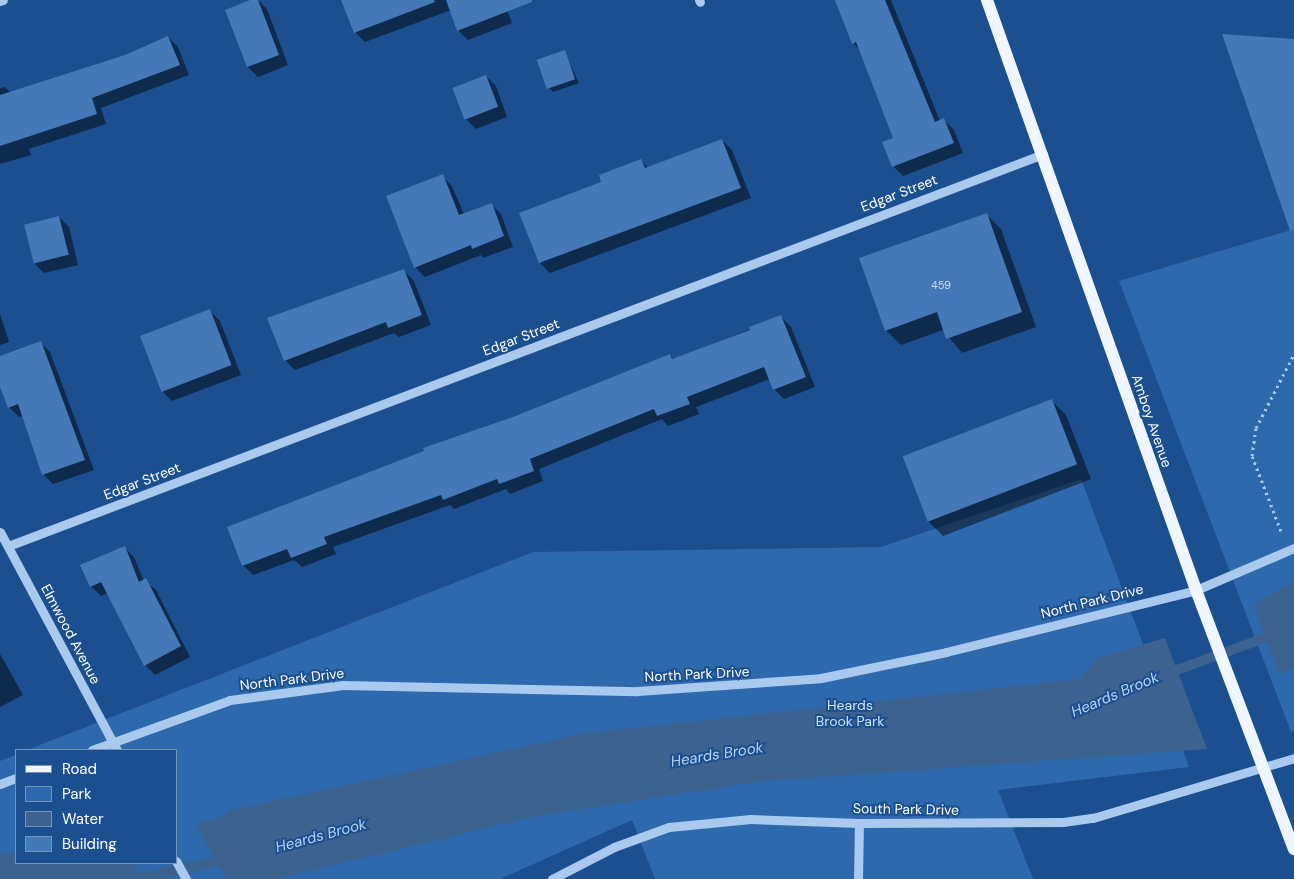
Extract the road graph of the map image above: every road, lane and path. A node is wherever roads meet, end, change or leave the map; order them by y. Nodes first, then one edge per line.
1 (987, 0) edge
2 (1043, 154) junction
3 (1294, 354) edge
4 (0, 532) edge
5 (8, 546) junction
6 (1291, 549) edge
7 (1196, 590) junction
8 (115, 746) edge
9 (98, 749) edge
10 (1294, 758) edge
11 (1264, 768) junction
12 (15, 778) edge
13 (0, 784) edge
14 (859, 822) junction
15 (1294, 849) edge
16 (178, 864) edge
17 (186, 879) edge
18 (552, 879) edge
19 (858, 879) edge

1 - 2 main road, Amboy Avenue
2 - 5 street, Edgar Street
2 - 7 main road, Amboy Avenue
3 - 6 path
4 - 5 street, Elmwood Avenue
5 - 8 street, Elmwood Avenue
6 - 7 street, North Park Drive
7 - 8 street, North Park Drive
7 - 11 main road, Amboy Avenue
8 - 9 street, North Park Drive
10 - 11 street, South Park Drive
11 - 14 street, South Park Drive
11 - 15 main road, Amboy Avenue
12 - 13 street
14 - 18 street, South Park Drive
14 - 19 street
16 - 17 street

